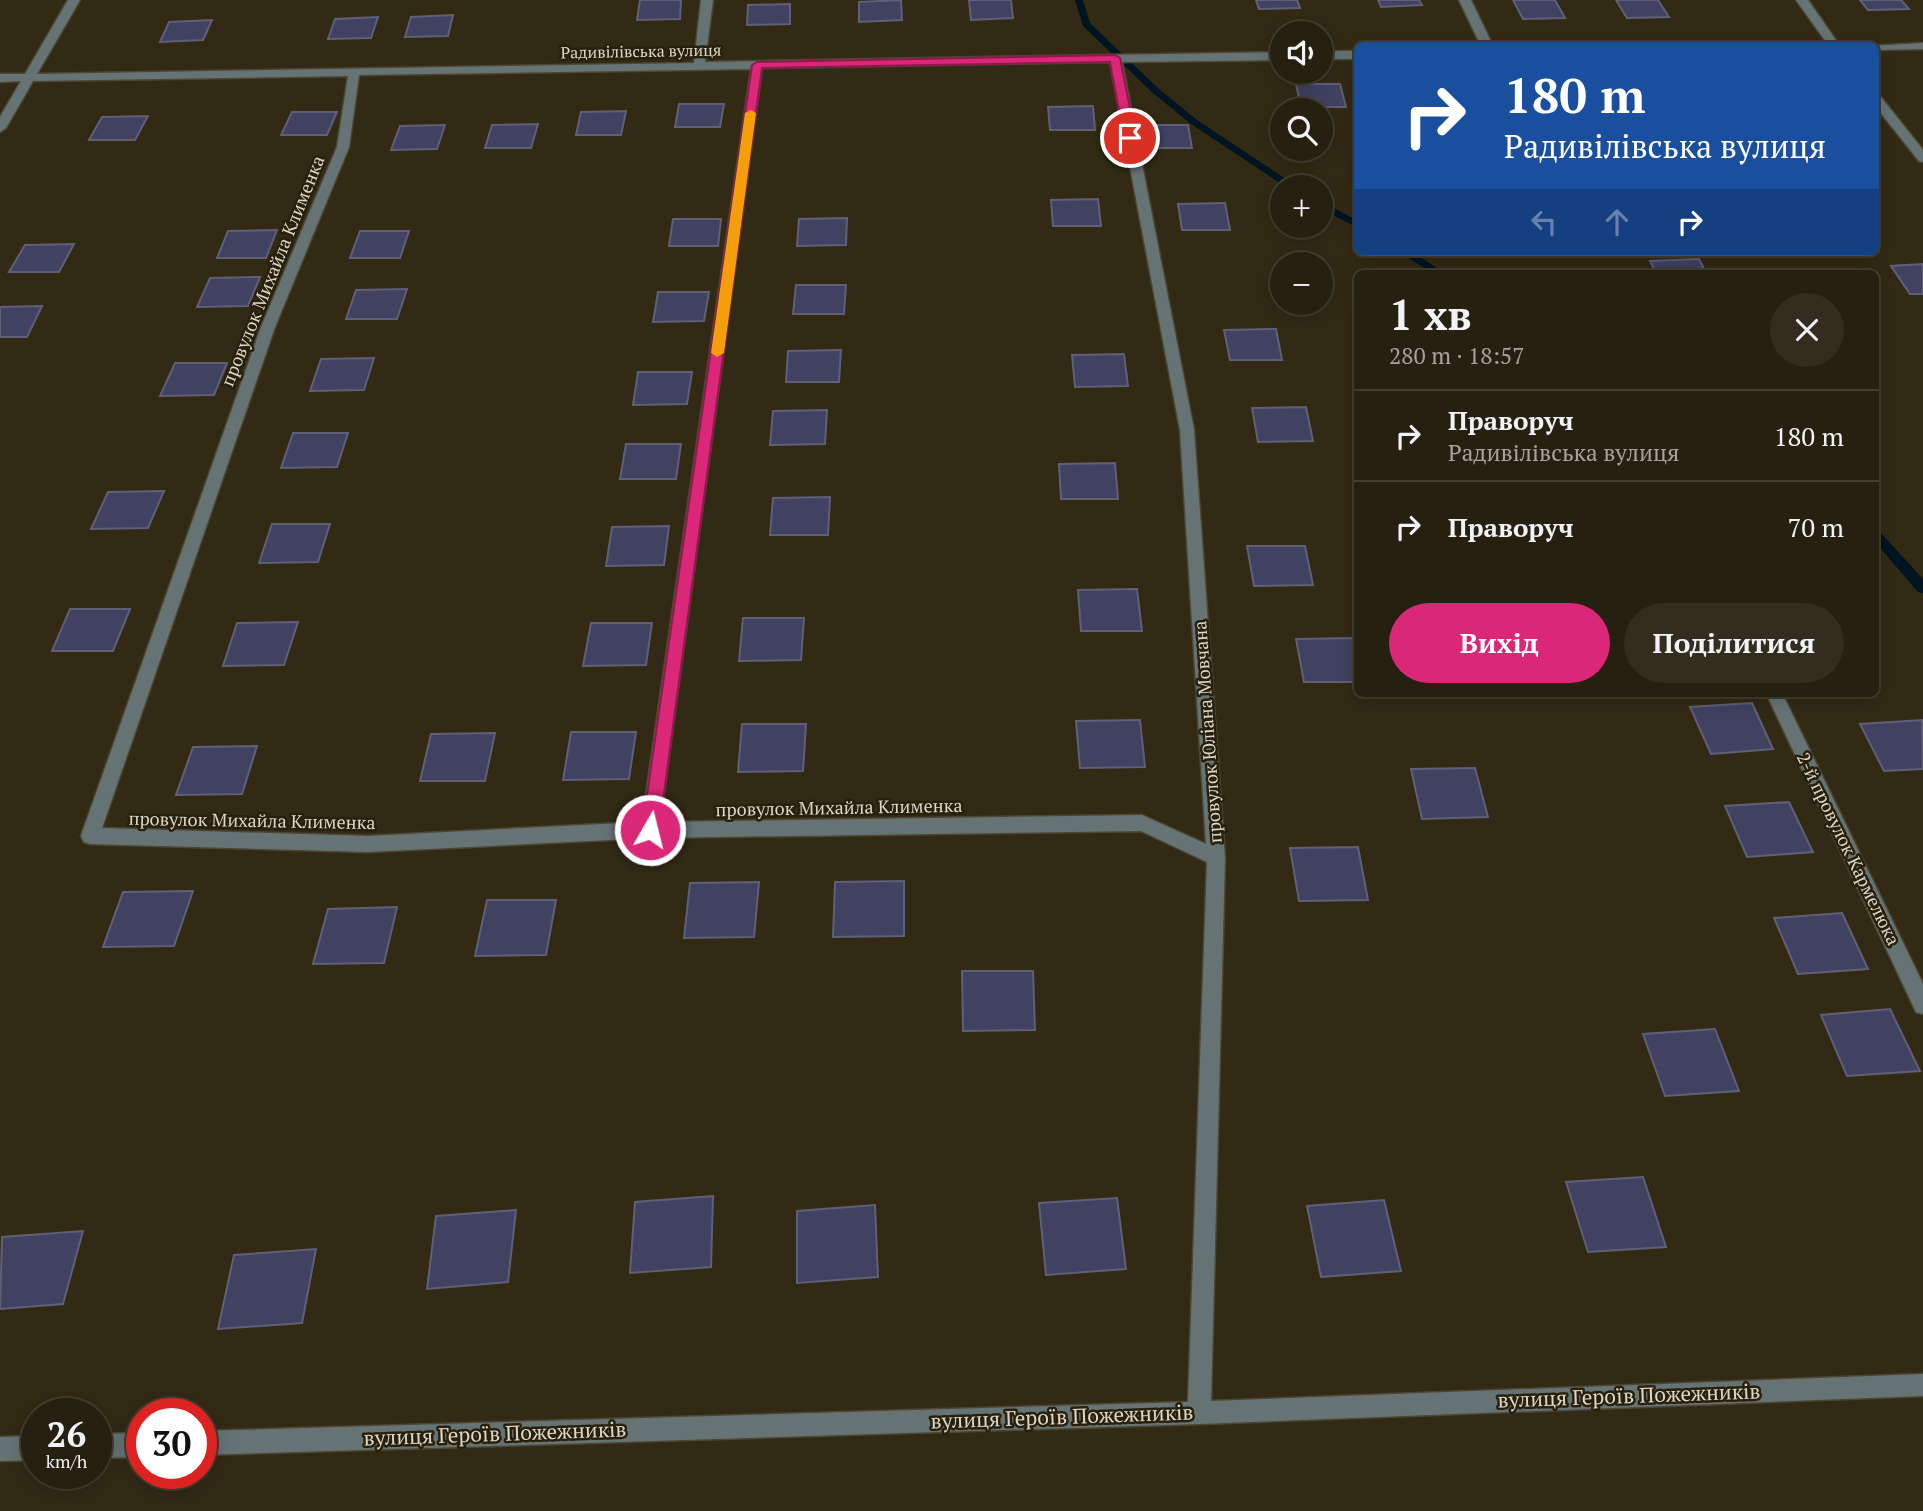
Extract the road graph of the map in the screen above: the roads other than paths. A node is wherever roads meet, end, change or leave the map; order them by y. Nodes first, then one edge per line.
1 (74, 0) edge
2 (707, 0) edge
3 (1465, 0) edge
4 (1802, 0) edge
5 (1485, 42) edge
6 (1832, 42) edge
7 (1923, 46) edge
8 (1879, 47) edge
9 (1333, 55) edge
10 (1354, 55) edge
11 (1270, 56) edge
12 (1115, 58) junction
13 (757, 65) junction
14 (699, 66) junction
15 (354, 72) junction
16 (29, 78) junction
17 (0, 79) edge
18 (1879, 103) edge
19 (0, 128) edge
20 (1923, 159) edge
21 (1776, 697) edge
22 (650, 830) junction
23 (1216, 858) junction
24 (1923, 1005) edge
25 (1923, 1385) edge
26 (1199, 1413) junction
27 (217, 1443) edge
28 (21, 1448) edge
29 (0, 1449) edge

1 - 16 street
2 - 14 street
3 - 5 street
4 - 6 street
7 - 8 street
9 - 10 street
11 - 12 street, Радивілівська вулиця
12 - 13 street, Радивілівська вулиця
12 - 23 street, провулок Юліана Мовчана
13 - 14 street, Радивілівська вулиця
13 - 22 street
14 - 15 street, Радивілівська вулиця
15 - 16 street, Радивілівська вулиця
15 - 22 street, провулок Михайла Клименка
16 - 17 street, Радивілівська вулиця
16 - 19 street
18 - 20 street
21 - 24 street, 2-й провулок Кармелюка
22 - 23 street, провулок Михайла Клименка
23 - 26 street, провулок Юліана Мовчана
25 - 26 street, вулиця Героїв Пожежників
26 - 27 street, вулиця Героїв Пожежників
28 - 29 street

